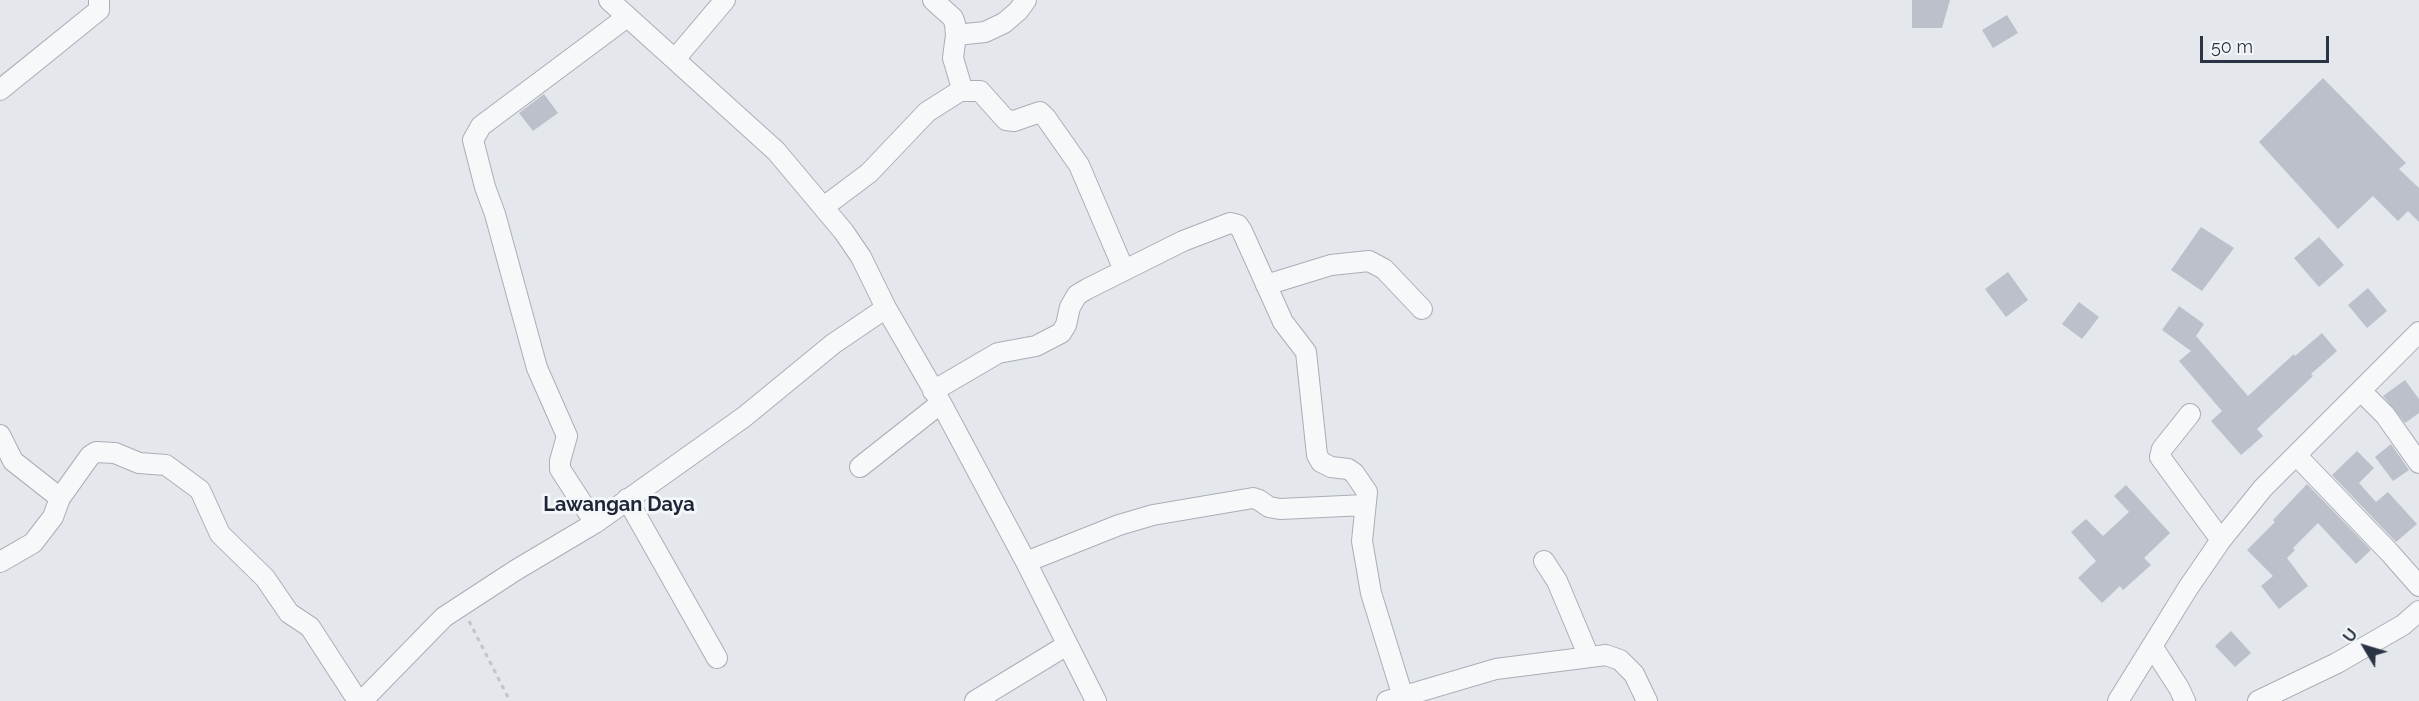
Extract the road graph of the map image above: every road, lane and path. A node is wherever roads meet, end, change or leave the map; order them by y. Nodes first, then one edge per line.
1 (99, 0) edge
2 (609, 0) edge
3 (725, 0) edge
4 (933, 0) edge
5 (1026, 0) edge
6 (627, 17) junction
7 (956, 35) junction
8 (675, 59) junction
9 (0, 90) edge
10 (960, 91) junction
11 (825, 206) junction
12 (1124, 270) junction
13 (1266, 285) junction
14 (886, 308) junction
15 (1422, 309) dead end
16 (2419, 332) edge
17 (2361, 391) junction
18 (937, 397) junction
19 (2190, 414) dead end
20 (0, 435) edge
21 (2296, 455) junction
22 (2419, 463) edge
23 (861, 467) dead end
24 (60, 498) junction
25 (627, 499) junction
26 (1365, 505) junction
27 (595, 523) junction
28 (2221, 540) junction
29 (1544, 561) dead end
30 (0, 562) edge
31 (1026, 562) junction
32 (2419, 586) edge
33 (462, 606) junction
34 (2419, 611) edge
35 (1067, 645) junction
36 (2152, 646) junction
37 (1589, 657) junction
38 (717, 658) dead end
39 (1395, 699) edge
40 (360, 701) edge
41 (510, 701) edge
42 (975, 701) edge
43 (1096, 701) edge
44 (1647, 701) edge
45 (2118, 701) edge
46 (2185, 701) edge
47 (2258, 701) edge

1 - 9 street
2 - 6 street
3 - 8 street
4 - 7 street
5 - 7 street
6 - 8 street
6 - 27 street
7 - 10 street
8 - 11 street
10 - 11 street
10 - 12 street
11 - 14 street
12 - 13 street
12 - 18 street
13 - 15 street
13 - 26 street
14 - 18 street
14 - 25 street
16 - 17 street
17 - 21 street
17 - 22 street
18 - 23 street
18 - 31 street
19 - 28 street
20 - 24 street
21 - 28 street
21 - 32 street
24 - 30 street
24 - 40 street
25 - 27 street
25 - 38 street
26 - 31 street
26 - 39 street
27 - 33 street
28 - 36 street
29 - 37 street
31 - 35 street
33 - 40 street
33 - 41 path
34 - 47 street
35 - 42 street
35 - 43 street
36 - 45 street
36 - 46 street
37 - 39 street
37 - 44 street

